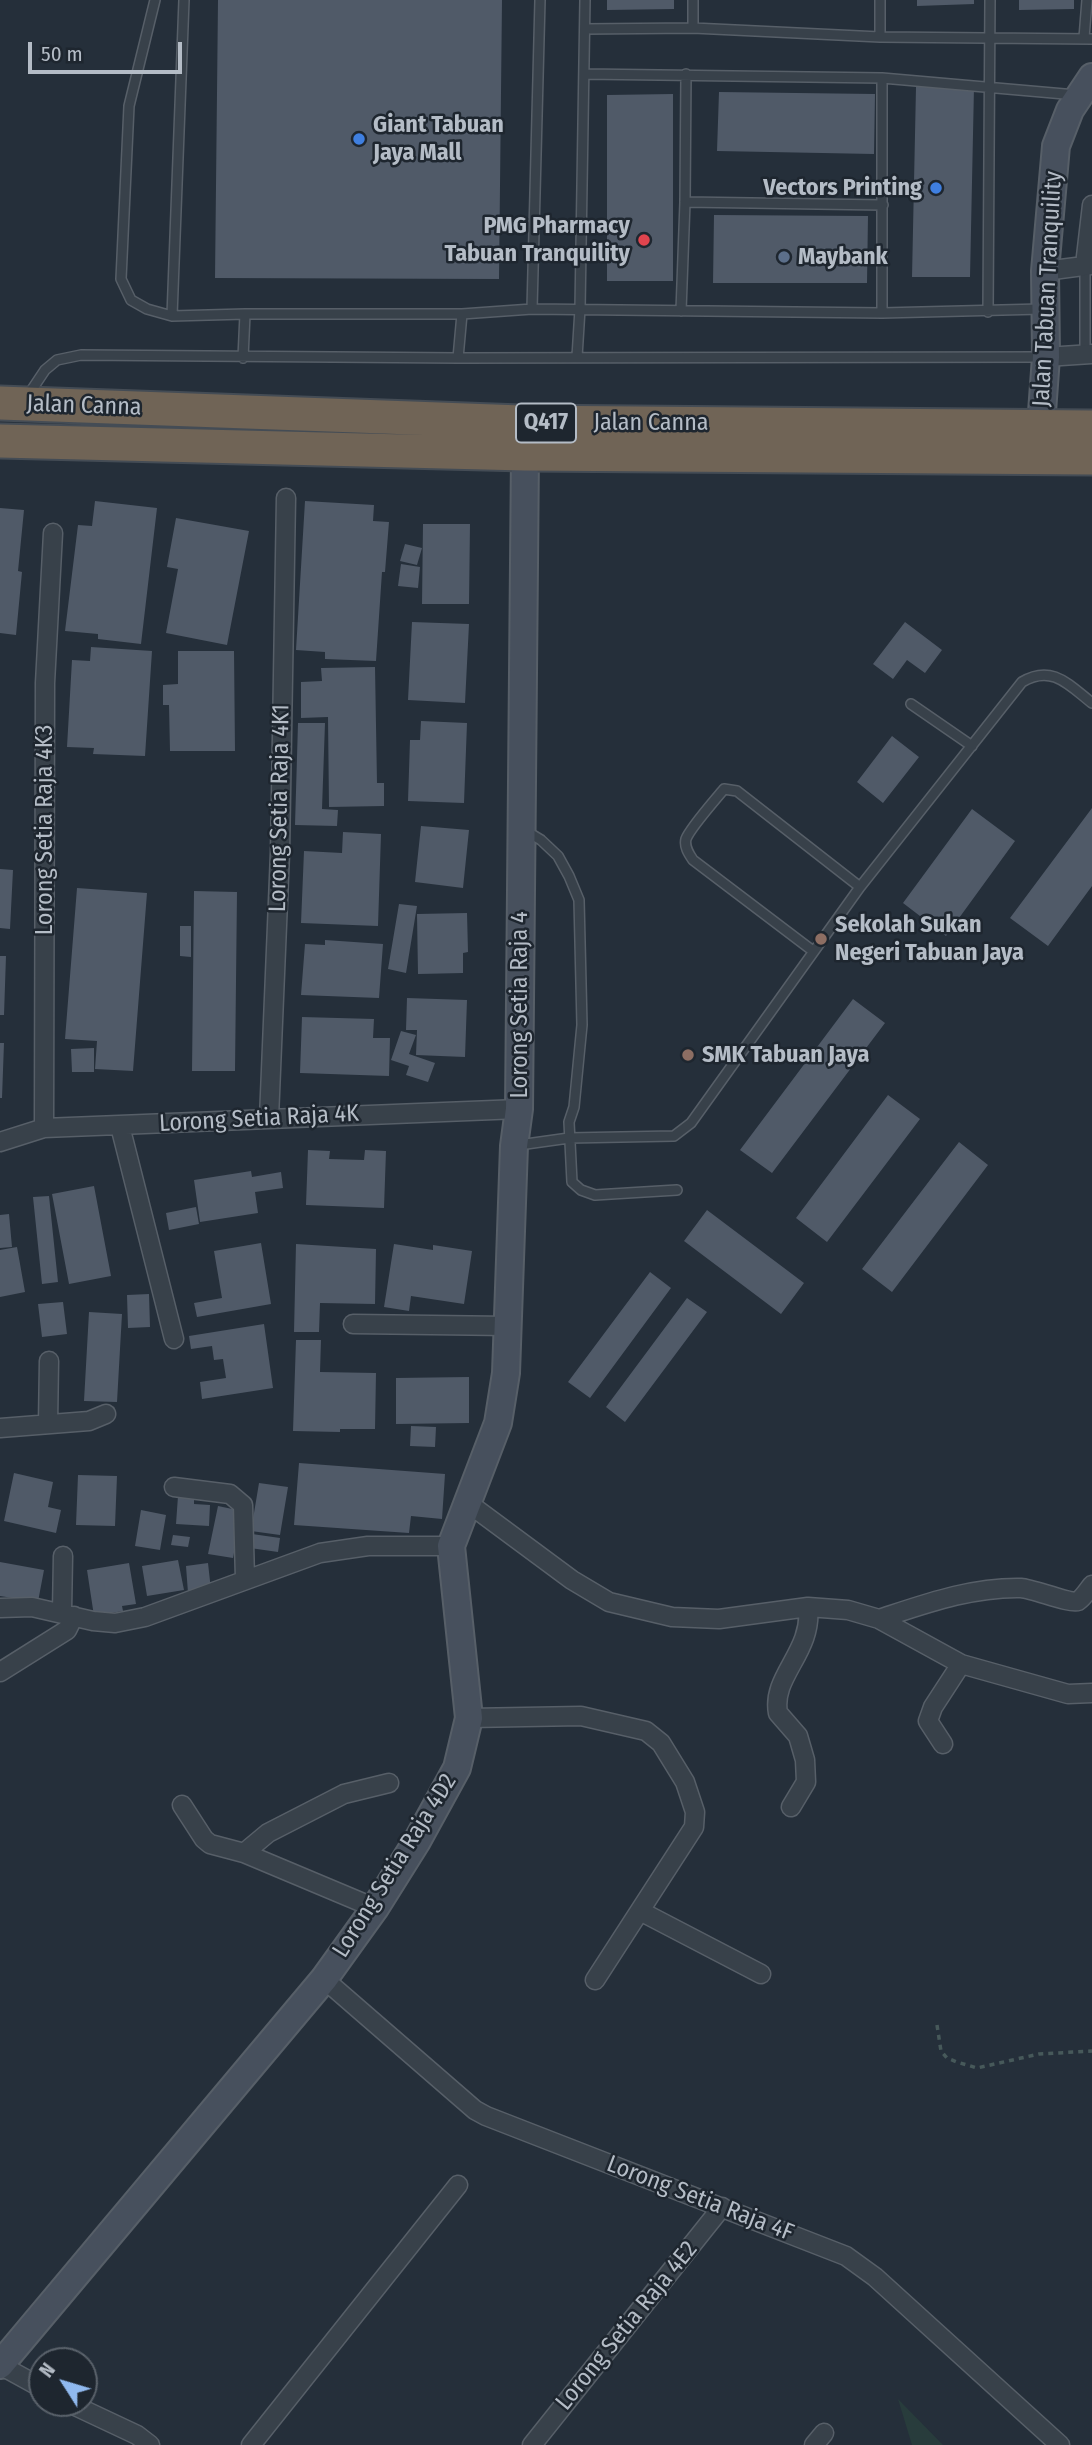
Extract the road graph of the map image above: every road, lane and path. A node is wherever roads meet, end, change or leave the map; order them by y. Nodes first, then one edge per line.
1 (155, 0) edge
2 (184, 0) edge
3 (540, 0) edge
4 (585, 0) edge
5 (693, 0) edge
6 (880, 0) edge
7 (990, 0) edge
8 (1087, 0) edge
9 (693, 27) junction
10 (585, 29) junction
11 (880, 37) junction
12 (991, 38) junction
13 (1088, 39) edge
14 (584, 74) junction
15 (686, 74) junction
16 (882, 78) junction
17 (990, 86) junction
18 (1086, 86) edge
19 (685, 202) junction
20 (883, 205) junction
21 (1092, 205) edge
22 (1088, 265) edge
23 (1045, 271) junction
24 (532, 309) junction
25 (580, 309) junction
26 (1045, 309) junction
27 (681, 311) junction
28 (988, 312) junction
29 (245, 313) junction
30 (882, 313) junction
31 (462, 314) junction
32 (172, 316) junction
33 (1088, 354) edge
34 (577, 357) junction
35 (1046, 357) junction
36 (243, 358) junction
37 (458, 358) junction
38 (12, 403) edge
39 (1041, 426) junction
40 (1092, 427) edge
41 (0, 441) edge
42 (525, 454) junction
43 (1092, 457) edge
44 (286, 498) dead end
45 (53, 533) dead end
46 (1092, 702) edge
47 (911, 704) dead end
48 (972, 746) junction
49 (521, 829) junction
50 (860, 887) junction
51 (813, 951) junction
52 (519, 1109) junction
53 (269, 1118) junction
54 (120, 1126) junction
55 (44, 1128) junction
56 (569, 1138) junction
57 (0, 1142) edge
58 (514, 1146) junction
59 (677, 1190) dead end
60 (353, 1324) dead end
61 (509, 1326) junction
62 (174, 1339) dead end
63 (49, 1361) dead end
64 (106, 1414) dead end
65 (48, 1423) junction
66 (0, 1428) edge
67 (174, 1487) dead end
68 (468, 1503) junction
69 (451, 1546) junction
70 (63, 1556) dead end
71 (245, 1579) junction
72 (1092, 1585) edge
73 (808, 1607) junction
74 (0, 1608) edge
75 (68, 1614) junction
76 (879, 1619) junction
77 (961, 1664) junction
78 (0, 1672) edge
79 (1092, 1693) edge
80 (469, 1718) junction
81 (943, 1744) dead end
82 (389, 1783) dead end
83 (182, 1805) dead end
84 (791, 1807) dead end
85 (244, 1853) junction
86 (375, 1908) junction
87 (640, 1911) junction
88 (761, 1974) dead end
89 (324, 1979) junction
90 (594, 1980) dead end
91 (937, 2025) dead end
92 (1092, 2051) edge
93 (458, 2185) dead end
94 (722, 2207) junction
95 (0, 2365) edge
96 (28, 2380) edge
97 (98, 2417) edge
98 (150, 2445) edge
99 (251, 2445) edge
100 (532, 2445) edge
101 (1060, 2445) edge

1 - 32 lane
2 - 32 lane
3 - 24 lane
4 - 10 lane
5 - 9 lane
6 - 11 lane
7 - 12 lane
8 - 13 lane
9 - 10 lane
9 - 11 lane
10 - 14 lane
11 - 12 lane
12 - 13 lane
12 - 17 lane
14 - 15 lane
14 - 25 lane
15 - 16 lane
15 - 19 lane
16 - 17 lane
16 - 20 lane
17 - 18 lane
17 - 28 lane
18 - 23 street, Jalan Tabuan Tranquility
19 - 20 lane
19 - 27 lane
20 - 30 lane
21 - 22 street
22 - 23 street
22 - 33 lane
23 - 26 street, Jalan Tabuan Tranquility
24 - 25 lane
24 - 31 lane
25 - 27 lane
25 - 34 lane
26 - 28 lane
26 - 35 street, Jalan Tabuan Tranquility
27 - 30 lane
28 - 30 lane
29 - 31 lane
29 - 32 lane
29 - 36 lane
31 - 37 lane
33 - 35 street
34 - 35 lane
34 - 37 lane
35 - 39 street, Jalan Tabuan Tranquility
36 - 37 lane
36 - 38 lane
38 - 39 highway, Jalan Canna / Q417
39 - 40 highway, Jalan Canna / Q417
41 - 42 highway, Jalan Canna / Q417
42 - 43 highway, Jalan Canna / Q417
42 - 49 street, Lorong Setia Raja 4
44 - 53 street, Lorong Setia Raja 4K1
45 - 55 street, Lorong Setia Raja 4K3
46 - 48 lane
47 - 48 lane
48 - 50 lane
49 - 52 street, Lorong Setia Raja 4
49 - 56 lane
50 - 51 lane
50 - 51 lane
51 - 56 lane
52 - 53 street, Lorong Setia Raja 4K
52 - 58 street, Lorong Setia Raja 4
53 - 54 street, Lorong Setia Raja 4K
54 - 55 street, Lorong Setia Raja 4K
54 - 62 street
55 - 57 street, Lorong Setia Raja 4K
56 - 58 lane
56 - 59 lane
58 - 61 street, Lorong Setia Raja 4
60 - 61 street
61 - 68 street, Lorong Setia Raja 4
63 - 65 street
64 - 65 street
65 - 66 street
67 - 71 street
68 - 69 street, Lorong Setia Raja 4
68 - 73 street
69 - 71 street
69 - 80 street, Lorong Setia Raja 4D2
70 - 75 street
71 - 75 street
72 - 76 street
73 - 76 street
73 - 84 street
74 - 75 street
75 - 78 street
76 - 77 street
77 - 79 street
77 - 81 street
80 - 86 street, Lorong Setia Raja 4D2
80 - 87 street
82 - 85 street
83 - 85 street
85 - 86 street
86 - 89 street, Lorong Setia Raja 4D2
87 - 88 street
87 - 90 street
89 - 94 street, Lorong Setia Raja 4F
89 - 95 street, Lorong Setia Raja 4D2
91 - 92 path
93 - 99 street
94 - 100 street, Lorong Setia Raja 4E2
94 - 101 street, Lorong Setia Raja 4F
95 - 96 street
97 - 98 street

